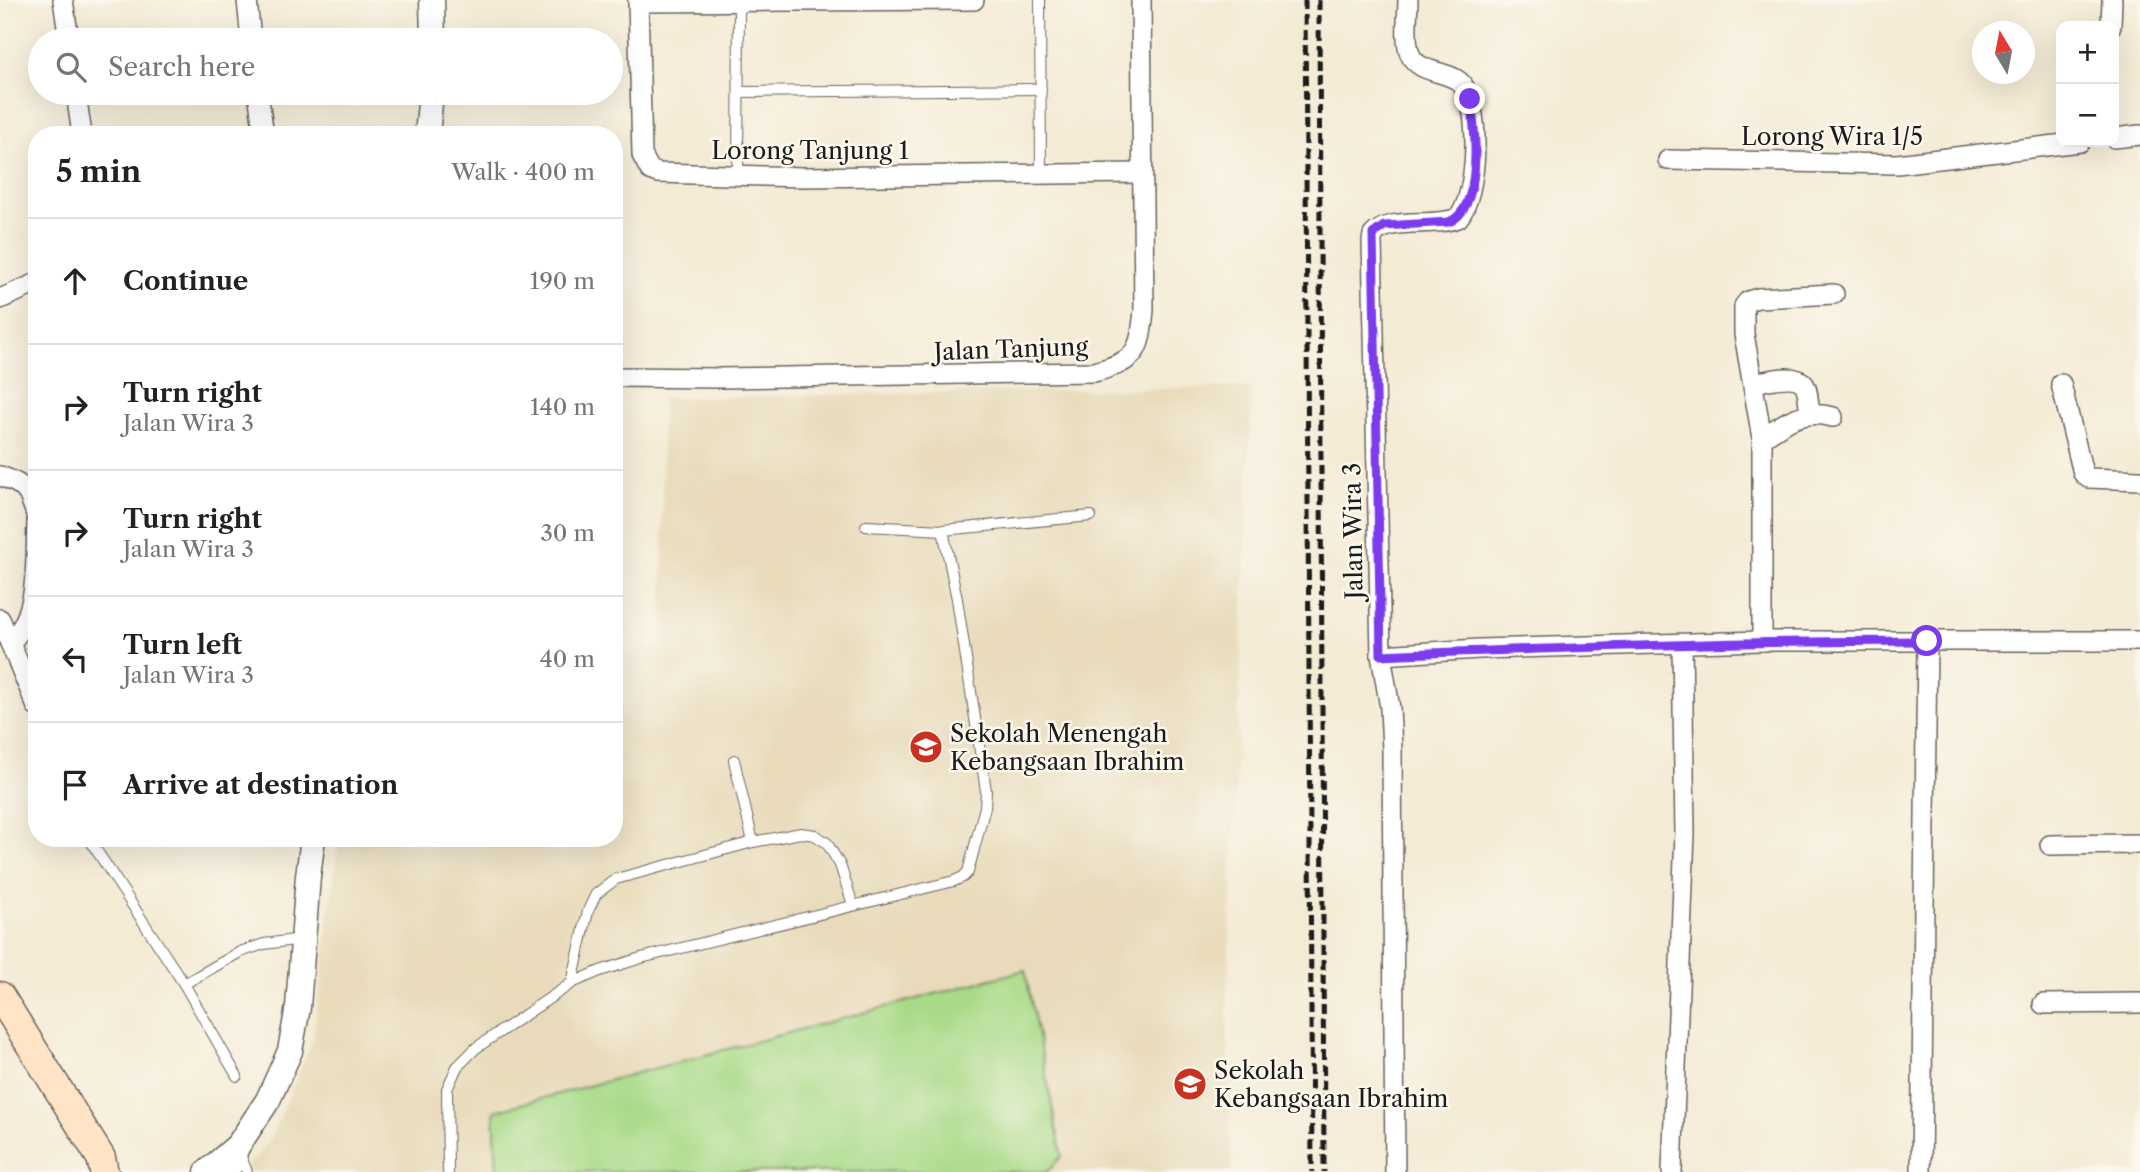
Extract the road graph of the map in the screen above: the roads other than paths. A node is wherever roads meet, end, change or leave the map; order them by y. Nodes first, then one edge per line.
1 (63, 0) edge
2 (247, 0) edge
3 (432, 0) edge
4 (953, 0) edge
5 (974, 0) edge
6 (1040, 0) edge
7 (1141, 0) edge
8 (1408, 0) edge
9 (2112, 0) edge
10 (638, 1) edge
11 (740, 1) edge
12 (810, 1) edge
13 (2111, 21) edge
14 (67, 28) edge
15 (250, 28) edge
16 (433, 28) edge
17 (1041, 89) junction
18 (739, 92) junction
19 (78, 105) edge
20 (260, 105) edge
21 (430, 105) edge
22 (81, 126) edge
23 (263, 126) edge
24 (428, 126) edge
25 (2140, 135) edge
26 (2119, 137) edge
27 (2056, 145) edge
28 (1668, 160) dead end
29 (1142, 173) junction
30 (1041, 174) junction
31 (738, 175) junction
32 (28, 287) edge
33 (1834, 294) dead end
34 (0, 299) edge
35 (623, 377) edge
36 (1753, 383) junction
37 (2061, 384) dead end
38 (1810, 413) junction
39 (1833, 416) dead end
40 (1762, 438) junction
41 (0, 477) edge
42 (2140, 480) edge
43 (28, 491) edge
44 (1091, 516) dead end
45 (866, 526) dead end
46 (943, 530) junction
47 (28, 614) edge
48 (0, 619) edge
49 (1762, 641) junction
50 (1927, 641) junction
51 (2140, 641) edge
52 (10, 643) junction
53 (1682, 644) junction
54 (1381, 655) junction
55 (28, 686) edge
56 (734, 760) dead end
57 (753, 842) junction
58 (2140, 844) edge
59 (2050, 845) dead end
60 (94, 847) edge
61 (312, 847) edge
62 (853, 905) junction
63 (302, 939) junction
64 (184, 984) junction
65 (572, 984) junction
66 (0, 996) edge
67 (2140, 1003) edge
68 (2043, 1004) dead end
69 (237, 1076) dead end
70 (237, 1147) junction
71 (108, 1167) edge
72 (207, 1172) edge
73 (227, 1172) edge
74 (247, 1172) edge
75 (447, 1172) edge
76 (1395, 1172) edge
77 (1672, 1172) edge
78 (1920, 1172) edge

1 - 14 street
2 - 15 street
3 - 16 street
4 - 5 street
4 - 12 street
6 - 17 lane
7 - 29 street, Jalan Tanjung
8 - 54 street, Jalan Wira 3
9 - 13 street
10 - 11 street
10 - 31 street, Lorong Tanjung 1
11 - 12 street
11 - 18 lane
17 - 18 lane
17 - 30 lane
18 - 31 lane
19 - 22 street
20 - 23 street
21 - 24 street
25 - 26 street
27 - 28 street, Lorong Wira 1/5
29 - 30 street, Lorong Tanjung 1
29 - 35 street, Jalan Tanjung
30 - 31 street, Lorong Tanjung 1
32 - 34 street
33 - 36 street
36 - 38 street
36 - 40 street
37 - 42 street
38 - 39 street
38 - 40 street
40 - 49 street
41 - 43 street
44 - 46 lane
45 - 46 lane
46 - 62 lane
47 - 52 street
48 - 52 street
49 - 50 street
49 - 53 street
50 - 51 street
50 - 78 street
52 - 55 street
53 - 54 street
53 - 77 street
54 - 76 street, Jalan Wira 3
56 - 57 lane
57 - 62 lane
57 - 65 lane
58 - 59 street
60 - 64 lane
61 - 63 street
62 - 65 lane
63 - 64 lane
63 - 70 street
64 - 69 lane
65 - 75 lane
66 - 71 main road
67 - 68 street
70 - 72 street
70 - 73 street
70 - 74 lane

